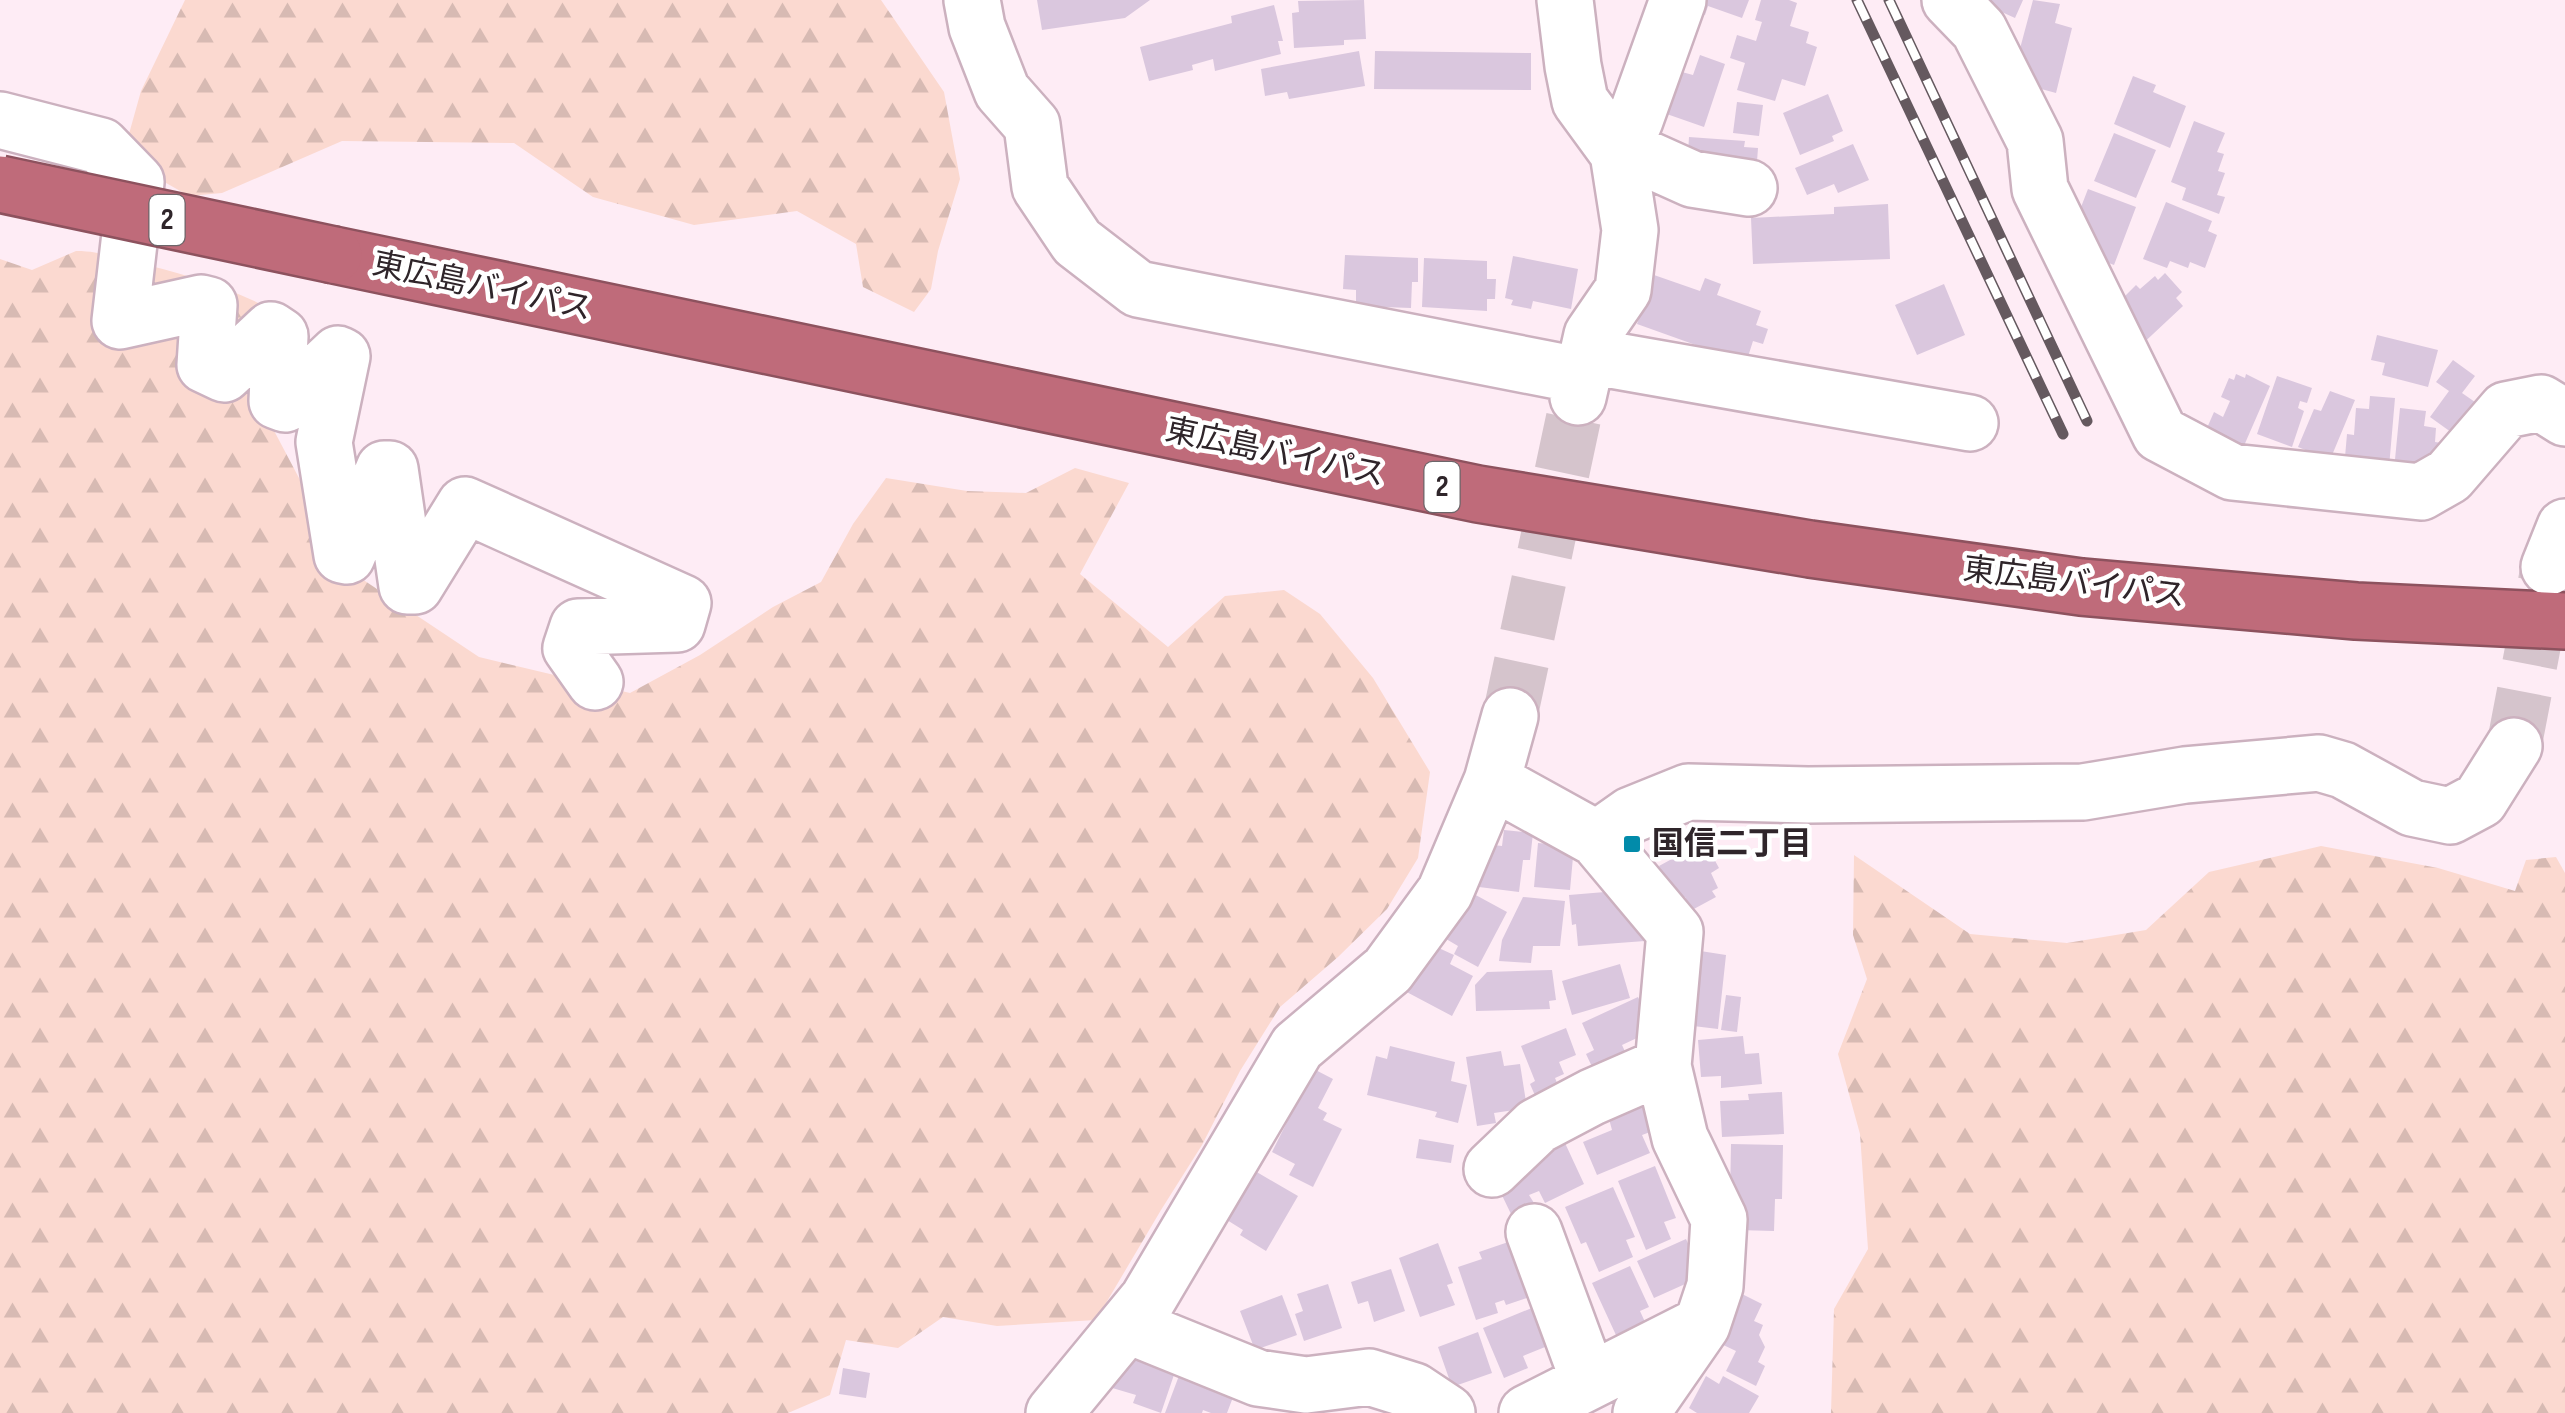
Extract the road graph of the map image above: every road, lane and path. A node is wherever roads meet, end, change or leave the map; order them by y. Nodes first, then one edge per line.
1 (972, 0) edge
2 (1564, 0) edge
3 (1678, 0) edge
4 (1950, 0) edge
5 (0, 120) edge
6 (1620, 150) junction
7 (0, 184) edge
8 (1749, 188) dead end
9 (1583, 377) junction
10 (2565, 418) edge
11 (1970, 423) dead end
12 (2565, 621) edge
13 (595, 682) dead end
14 (1510, 716) tunnel mouth
15 (2514, 746) tunnel mouth
16 (1492, 781) junction
17 (1596, 840) junction
18 (1663, 1066) junction
19 (1492, 1169) dead end
20 (1534, 1232) dead end
21 (1702, 1324) junction
22 (1127, 1325) junction
23 (1589, 1382) junction
24 (1054, 1413) edge
25 (1447, 1413) edge
26 (1527, 1413) edge
27 (1641, 1413) edge

1 - 9 street
2 - 6 street
3 - 6 street
4 - 10 street
5 - 13 street
6 - 8 street
6 - 9 street
7 - 12 highway, 東広島バイパス / 2, bridge
9 - 11 street
14 - 16 street
15 - 17 street
16 - 17 street
16 - 22 street
17 - 18 street
18 - 19 street
18 - 21 street
20 - 23 street
21 - 23 street
21 - 27 street
22 - 24 street
22 - 25 street
23 - 26 street

